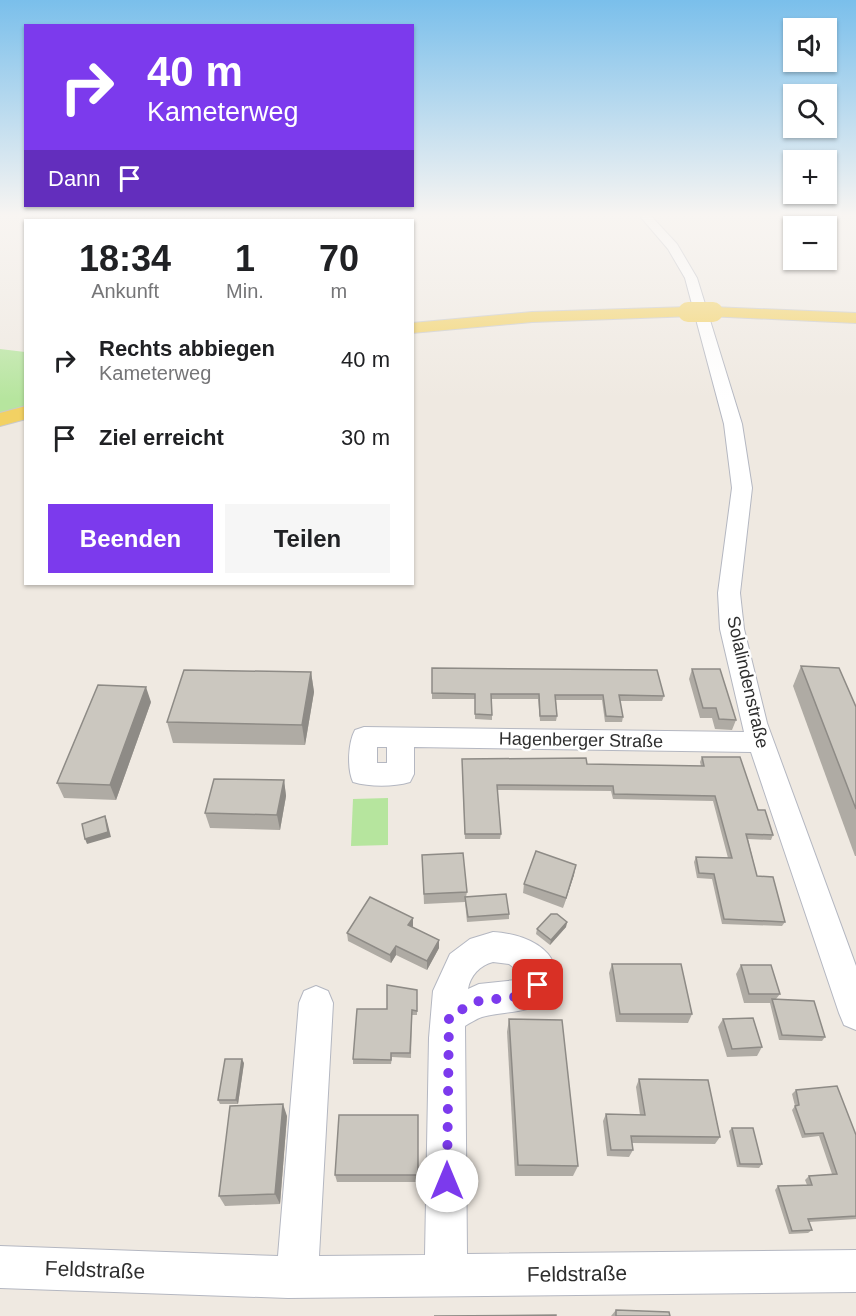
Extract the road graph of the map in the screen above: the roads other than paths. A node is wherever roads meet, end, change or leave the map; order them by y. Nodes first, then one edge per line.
1 (690, 276) edge
2 (856, 318) edge
3 (414, 328) edge
4 (24, 413) edge
5 (0, 420) edge
6 (401, 737) dead end
7 (760, 742) junction
8 (316, 1003) dead end
9 (856, 1013) edge
10 (449, 1016) dead end
11 (0, 1267) edge
12 (856, 1271) edge
13 (446, 1276) junction
14 (297, 1277) junction

1 - 7 street, Solalindenstraße
2 - 3 main road, bridge
4 - 5 main road
6 - 7 street, Hagenberger Straße
7 - 9 street, Solalindenstraße
8 - 14 street
10 - 13 street
11 - 14 street, Feldstraße
12 - 13 street, Feldstraße
13 - 14 street, Feldstraße

